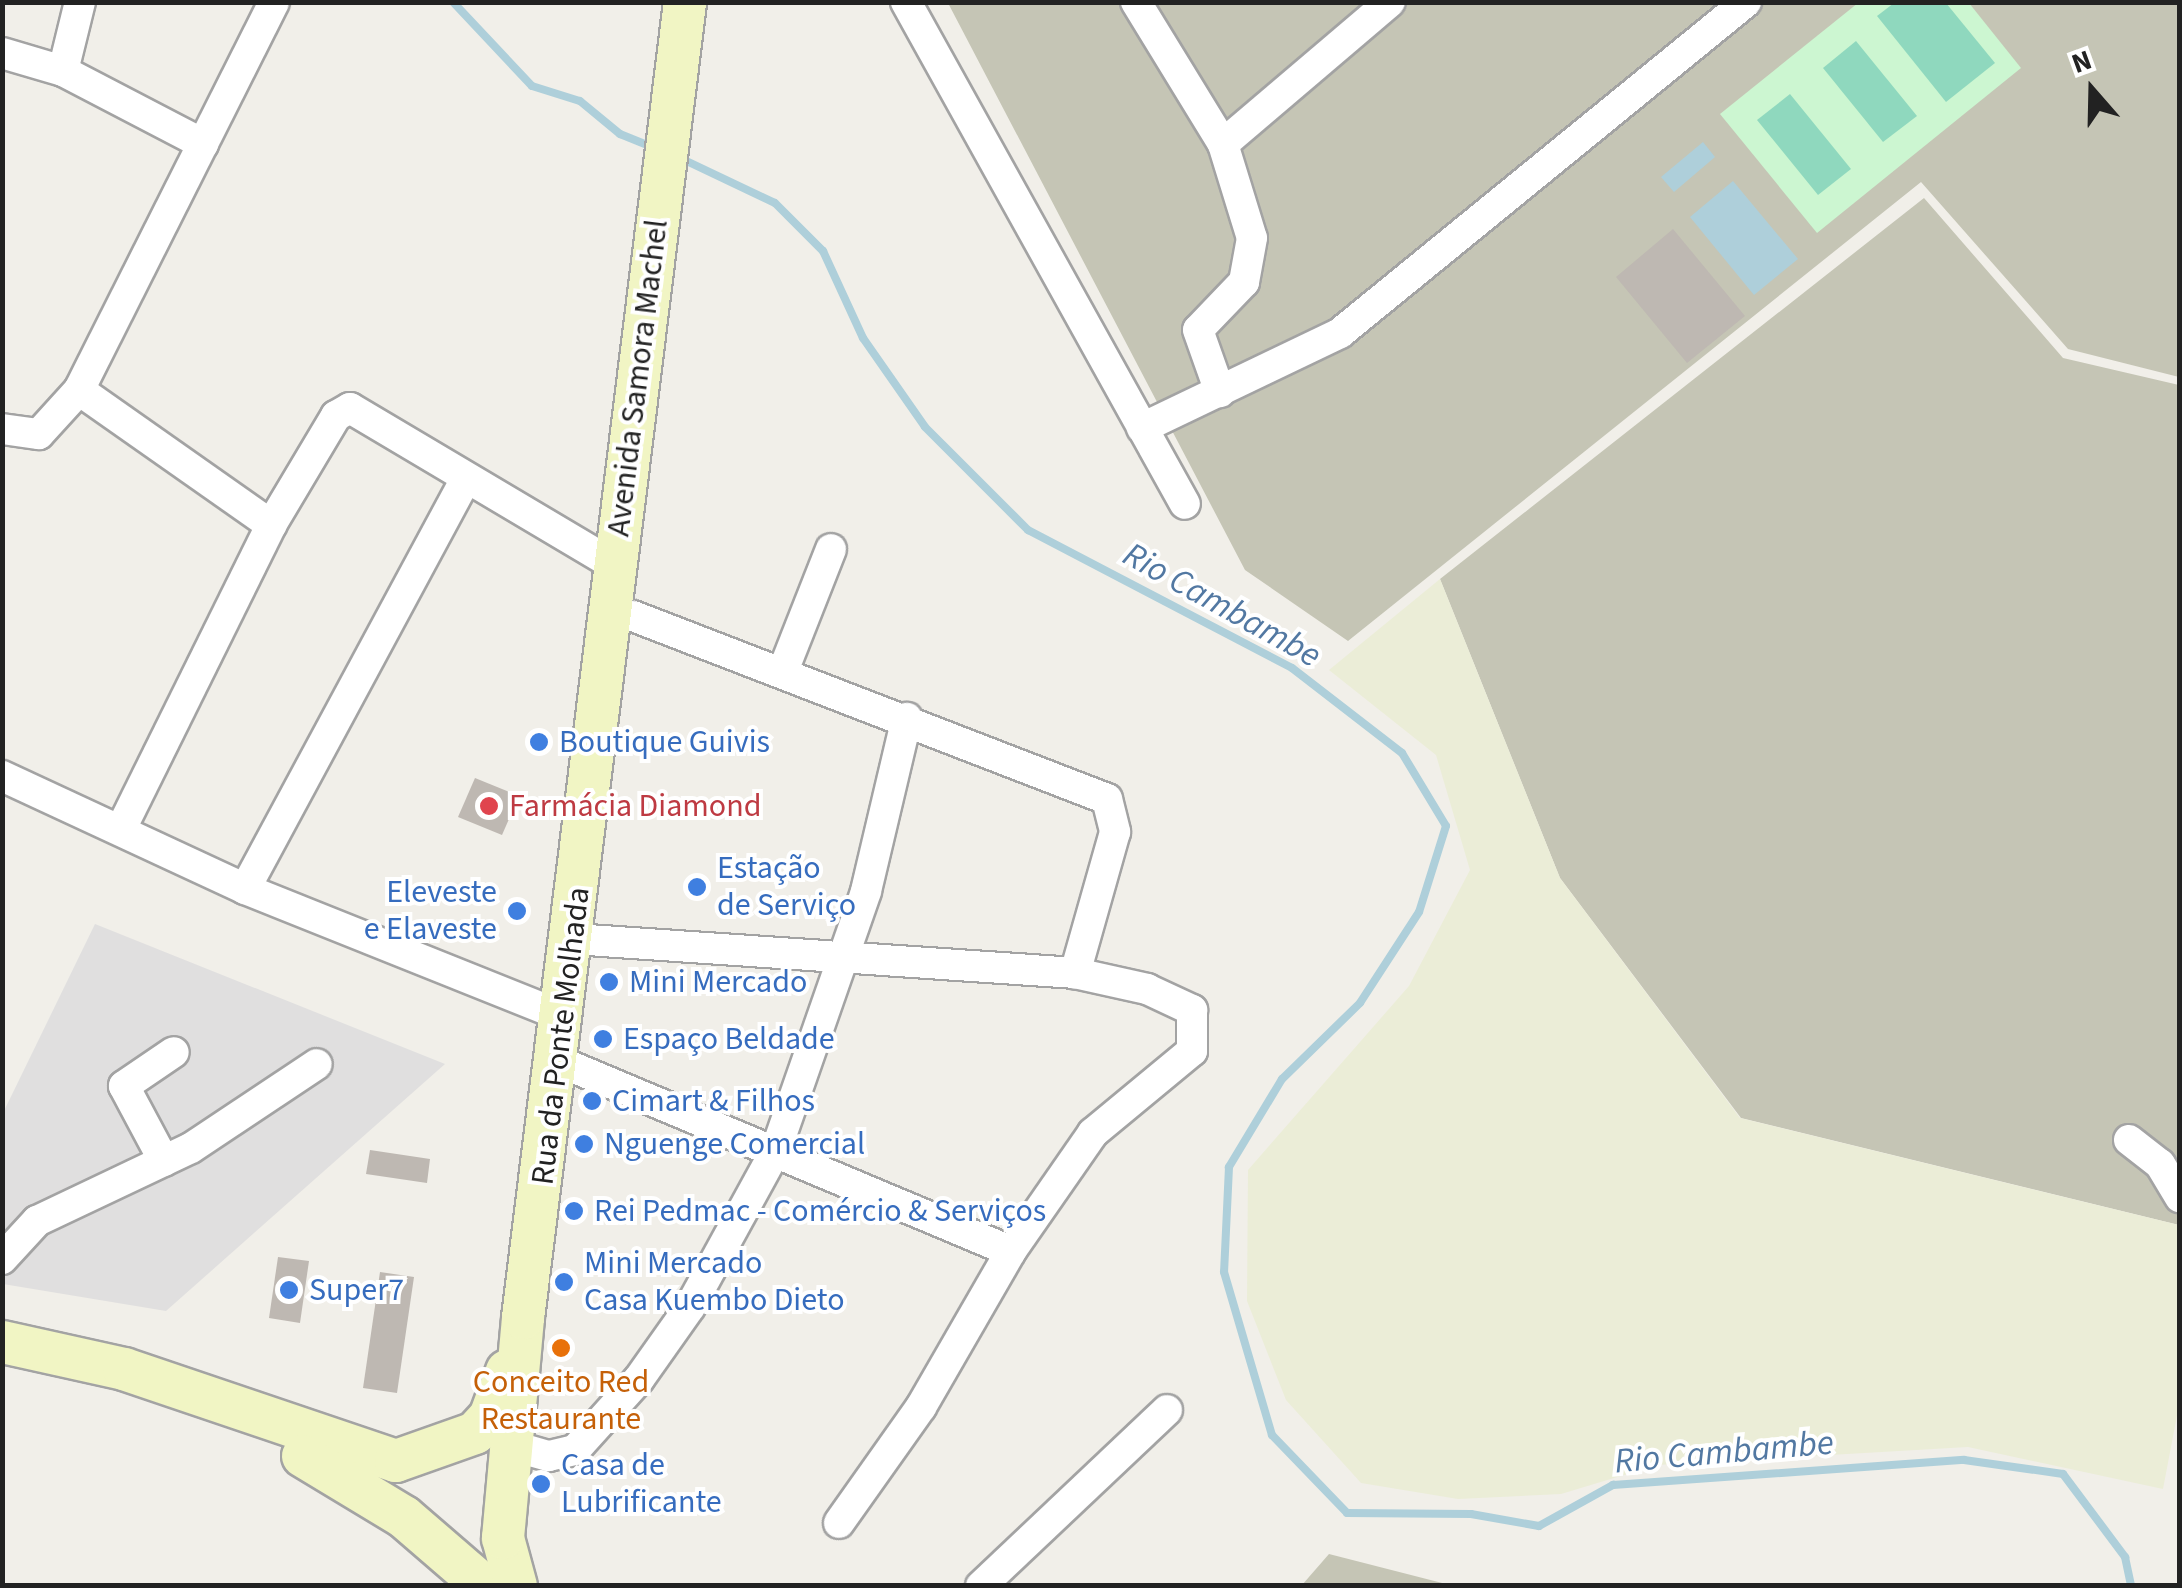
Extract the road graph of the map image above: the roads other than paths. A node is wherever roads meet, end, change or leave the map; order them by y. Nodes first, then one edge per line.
1 (80, 2) edge
2 (274, 2) edge
3 (685, 2) edge
4 (906, 2) edge
5 (1136, 2) edge
6 (1390, 2) edge
7 (1746, 2) edge
8 (2, 54) edge
9 (63, 71) junction
10 (203, 144) junction
11 (1223, 144) junction
12 (79, 390) junction
13 (1220, 392) junction
14 (1142, 428) junction
15 (2, 429) edge
16 (465, 480) junction
17 (1185, 504) dead end
18 (271, 525) junction
19 (831, 549) dead end
20 (616, 566) junction
21 (633, 616) dead end
22 (784, 670) junction
23 (907, 718) junction
24 (595, 753) joint
25 (2, 776) edge
26 (121, 829) junction
27 (245, 889) junction
28 (574, 939) junction
29 (842, 956) junction
30 (1075, 973) junction
31 (563, 1016) junction
32 (174, 1052) dead end
33 (558, 1061) junction
34 (316, 1064) dead end
35 (2129, 1140) dead end
36 (776, 1150) junction
37 (164, 1160) junction
38 (2180, 1197) edge
39 (1011, 1251) junction
40 (2, 1259) edge
41 (522, 1318) junction
42 (2, 1342) edge
43 (174, 1388) junction
44 (1167, 1410) dead end
45 (512, 1446) junction
46 (346, 1478) junction
47 (839, 1523) dead end
48 (458, 1586) edge
49 (484, 1586) edge
50 (516, 1586) edge
51 (981, 1586) edge

1 - 9 street
2 - 10 street
3 - 20 main road, Avenida Samora Machel
4 - 14 street
5 - 11 street
6 - 11 street
7 - 13 street
8 - 9 street
9 - 10 street
10 - 12 street
11 - 13 street
12 - 15 street
12 - 18 street
13 - 14 street
14 - 17 street
16 - 18 street
16 - 20 street
16 - 27 street
18 - 26 street
19 - 22 street
20 - 24 main road, Avenida Samora Machel
21 - 22 street
22 - 23 street
23 - 29 street
23 - 30 street
24 - 28 main road, Rua da Ponte Molhada
25 - 26 street
26 - 27 street
27 - 31 street
28 - 29 street
28 - 31 main road, Rua da Ponte Molhada
29 - 30 street
29 - 36 street
30 - 39 street
31 - 33 main road, Rua da Ponte Molhada
32 - 37 street
33 - 36 street
33 - 41 main road, Rua da Ponte Molhada
34 - 37 street
35 - 38 street
36 - 39 street
36 - 45 street
37 - 40 street
39 - 47 street
41 - 43 main road
41 - 45 main road
42 - 43 main road
43 - 46 main road
44 - 51 street
45 - 50 main road
46 - 48 main road
46 - 49 main road

